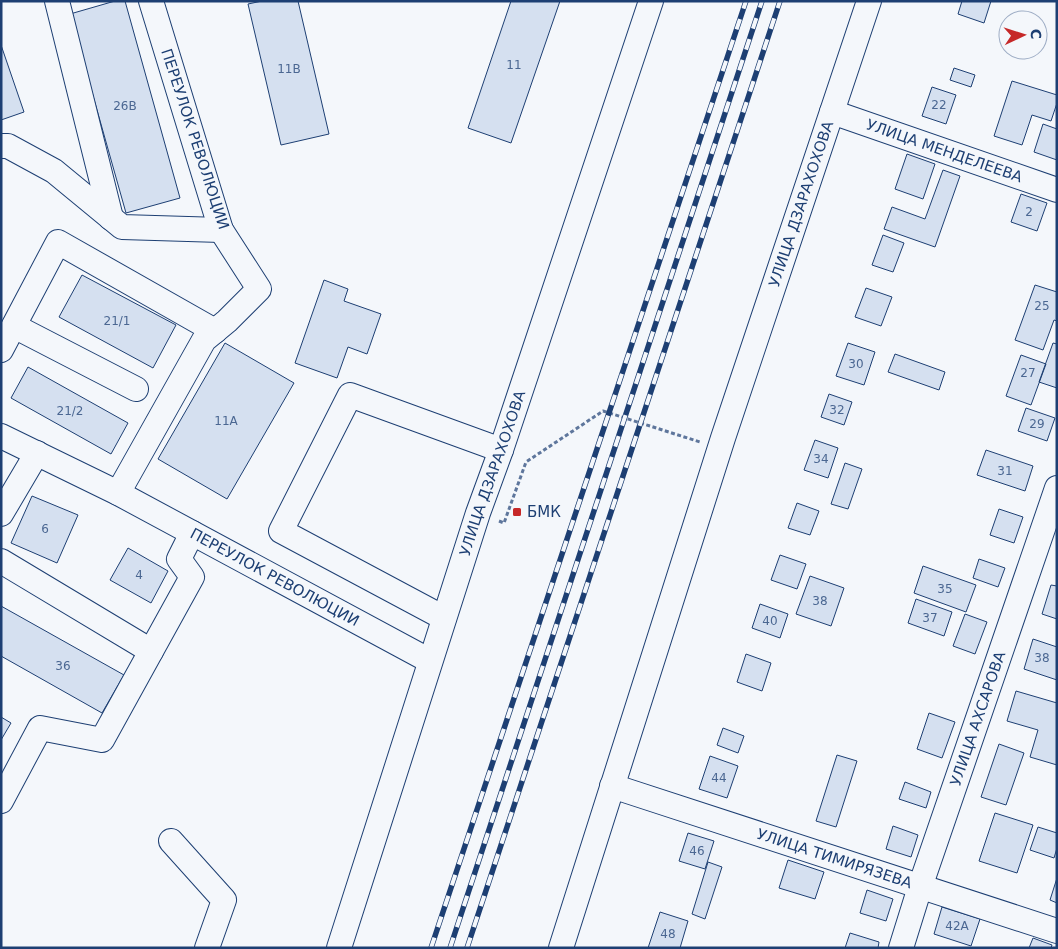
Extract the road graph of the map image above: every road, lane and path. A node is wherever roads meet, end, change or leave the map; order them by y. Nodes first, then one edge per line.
1 (57, 1) edge
2 (152, 1) edge
3 (651, 1) edge
4 (869, 1) edge
5 (832, 112) junction
6 (1, 146) edge
7 (1057, 190) edge
8 (111, 218) junction
9 (221, 230) junction
10 (14, 326) junction
11 (215, 331) junction
12 (1, 350) edge
13 (136, 388) dead end
14 (1, 436) edge
15 (720, 448) junction
16 (501, 450) junction
17 (37, 453) junction
18 (1057, 488) edge
19 (118, 493) junction
20 (478, 513) junction
21 (1, 514) edge
22 (192, 533) junction
23 (1, 561) edge
24 (444, 618) junction
25 (151, 651) junction
26 (430, 661) junction
27 (612, 786) junction
28 (1, 802) edge
29 (171, 842) dead end
30 (920, 887) junction
31 (1057, 931) edge
32 (207, 948) edge
33 (338, 948) edge
34 (561, 948) edge
35 (901, 948) edge

1 - 8 street
2 - 9 street, ПЕРЕУЛОК РЕВОЛЮЦИИ
3 - 16 street, УЛИЦА ДЗАРАХОХОВА
4 - 5 street, УЛИЦА ДЗАРАХОХОВА
5 - 7 street, УЛИЦА МЕНДЕЛЕЕВА
5 - 15 street, УЛИЦА ДЗАРАХОХОВА
6 - 8 street
8 - 9 street
9 - 11 street, ПЕРЕУЛОК РЕВОЛЮЦИИ
10 - 11 street
10 - 12 street
10 - 13 street
11 - 19 street, ПЕРЕУЛОК РЕВОЛЮЦИИ
14 - 17 street, ПЕРЕУЛОК РЕВОЛЮЦИИ
15 - 20 path
15 - 27 street, УЛИЦА ДЗАРАХОХОВА
16 - 20 street, УЛИЦА ДЗАРАХОХОВА
16 - 24 street
17 - 19 street, ПЕРЕУЛОК РЕВОЛЮЦИИ
17 - 21 street
18 - 30 street, УЛИЦА АХСАРОВА
19 - 22 street, ПЕРЕУЛОК РЕВОЛЮЦИИ
20 - 24 street, УЛИЦА ДЗАРАХОХОВА
22 - 25 street
22 - 26 street, ПЕРЕУЛОК РЕВОЛЮЦИИ
23 - 25 street
24 - 26 street, УЛИЦА ДЗАРАХОХОВА
25 - 28 street
26 - 33 street, УЛИЦА ДЗАРАХОХОВА
27 - 30 street, УЛИЦА ТИМИРЯЗЕВА
27 - 34 street, УЛИЦА ДЗАРАХОХОВА
29 - 32 street
30 - 31 street, УЛИЦА ТИМИРЯЗЕВА
30 - 35 street, УЛИЦА АХСАРОВА

